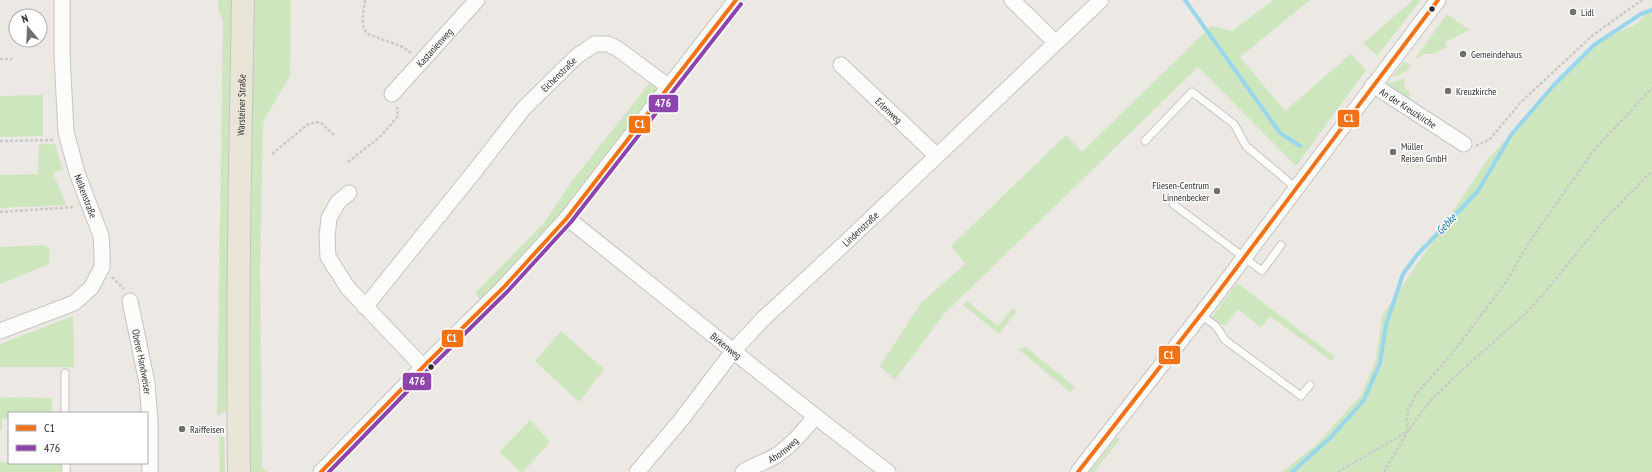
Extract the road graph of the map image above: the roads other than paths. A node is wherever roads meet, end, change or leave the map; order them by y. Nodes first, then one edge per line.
1 (62, 0) edge
2 (243, 0) edge
3 (477, 0) edge
4 (736, 0) edge
5 (1012, 0) edge
6 (1101, 0) edge
7 (1438, 0) edge
8 (1056, 42) junction
9 (841, 65) dead end
10 (1373, 85) junction
11 (669, 87) junction
12 (392, 94) road end
13 (1145, 141) dead end
14 (1464, 144) road end
15 (936, 155) junction
16 (1296, 188) junction
17 (349, 193) dead end
18 (1174, 204) dead end
19 (566, 218) junction
20 (1281, 245) dead end
21 (1244, 258) junction
22 (130, 301) road end
23 (365, 307) junction
24 (1201, 315) junction
25 (0, 331) edge
26 (734, 350) junction
27 (423, 367) junction
28 (65, 373) dead end
29 (1310, 385) dead end
30 (65, 412) edge
31 (815, 417) junction
32 (150, 472) edge
33 (239, 472) edge
34 (321, 472) edge
35 (637, 472) edge
36 (743, 472) edge
37 (888, 472) edge
38 (1078, 472) edge

1 - 25 street, Nelkenstraße
2 - 33 main road, Warsteiner Straße
3 - 12 street, Kastanienweg
4 - 11 street
5 - 8 street
6 - 8 street, Lindenstraße
7 - 10 street
8 - 15 street, Lindenstraße
9 - 15 street, Erlenweg
10 - 14 street, An der Kreuzkirche
10 - 16 street
11 - 19 street
11 - 23 street, Eichenstraße
13 - 16 lane
15 - 26 street, Lindenstraße
16 - 21 street
17 - 23 street
18 - 21 lane
19 - 26 street, Birkenweg
19 - 27 street
20 - 21 lane
21 - 24 street
22 - 32 street, Oberer Handweiser
23 - 27 street
24 - 29 lane
24 - 38 street
26 - 31 street, Birkenweg
26 - 35 street, Lindenstraße
27 - 34 street
28 - 30 lane
31 - 36 street, Ahornweg
31 - 37 street, Birkenweg

